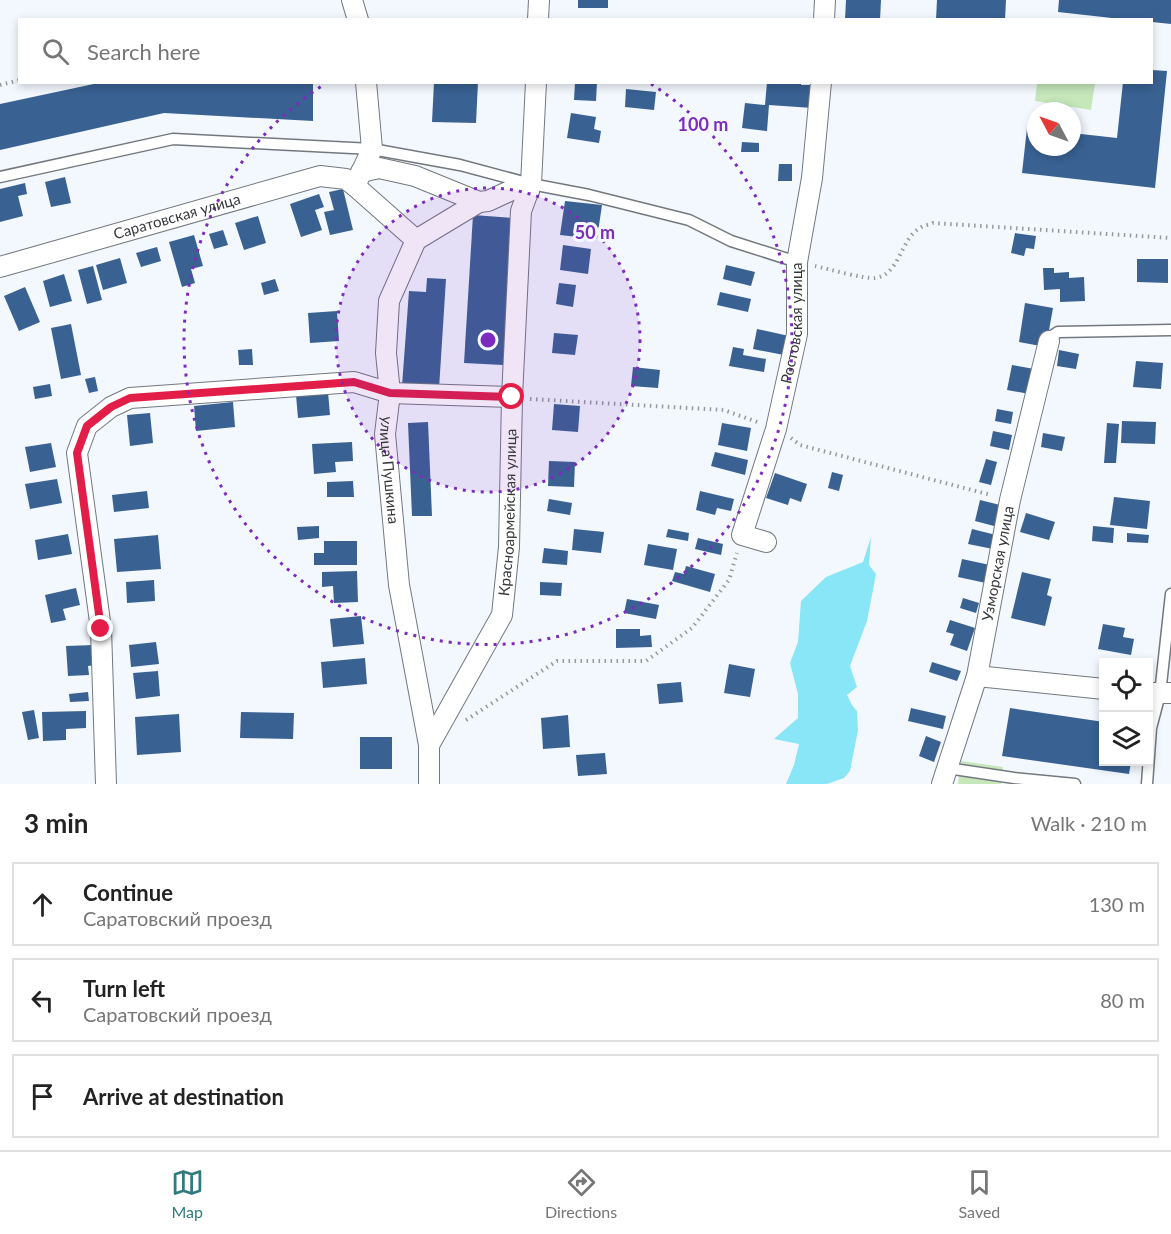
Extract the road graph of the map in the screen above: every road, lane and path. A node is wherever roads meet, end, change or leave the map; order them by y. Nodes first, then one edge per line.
1 (352, 0) edge
2 (539, 0) edge
3 (825, 0) edge
4 (357, 18) edge
5 (538, 18) edge
6 (824, 18) edge
7 (18, 80) edge
8 (366, 84) edge
9 (536, 84) edge
10 (821, 84) edge
11 (0, 85) edge
12 (372, 148) junction
13 (0, 177) edge
14 (358, 179) junction
15 (530, 188) junction
16 (479, 202) junction
17 (1171, 238) edge
18 (416, 240) junction
19 (797, 262) junction
20 (0, 267) edge
21 (1171, 330) edge
22 (1049, 341) joint
23 (390, 393) junction
24 (512, 397) junction
25 (776, 429) junction
26 (1010, 500) junction
27 (742, 535) junction
28 (766, 542) dead end
29 (1171, 594) edge
30 (977, 676) junction
31 (1099, 688) edge
32 (1160, 693) edge
33 (466, 720) dead end
34 (429, 745) junction
35 (945, 776) edge
36 (106, 784) edge
37 (429, 784) edge
38 (1075, 784) edge
39 (1147, 784) edge

1 - 4 street
2 - 5 street
3 - 6 street
7 - 11 path
8 - 12 street
9 - 15 street, Красноармейская улица
10 - 19 street, Ростовская улица
12 - 13 lane
12 - 14 street
12 - 15 lane
14 - 16 street
14 - 18 street
14 - 20 street, Саратовская улица
15 - 16 street
15 - 19 lane
15 - 24 street, Красноармейская улица
16 - 18 street
17 - 19 path
18 - 23 street, улица Пушкина
19 - 25 street, Ростовская улица
21 - 22 lane
22 - 26 street, Узморская улица
23 - 24 street
23 - 34 street, улица Пушкина
23 - 36 street
24 - 25 path
24 - 34 street, Красноармейская улица
25 - 26 path
25 - 27 street, Ростовская улица
26 - 30 street, Узморская улица
27 - 28 street
27 - 33 path
29 - 32 lane
30 - 31 street
30 - 35 street, Узморская улица
32 - 39 lane
34 - 37 street, улица Пушкина
35 - 38 lane

